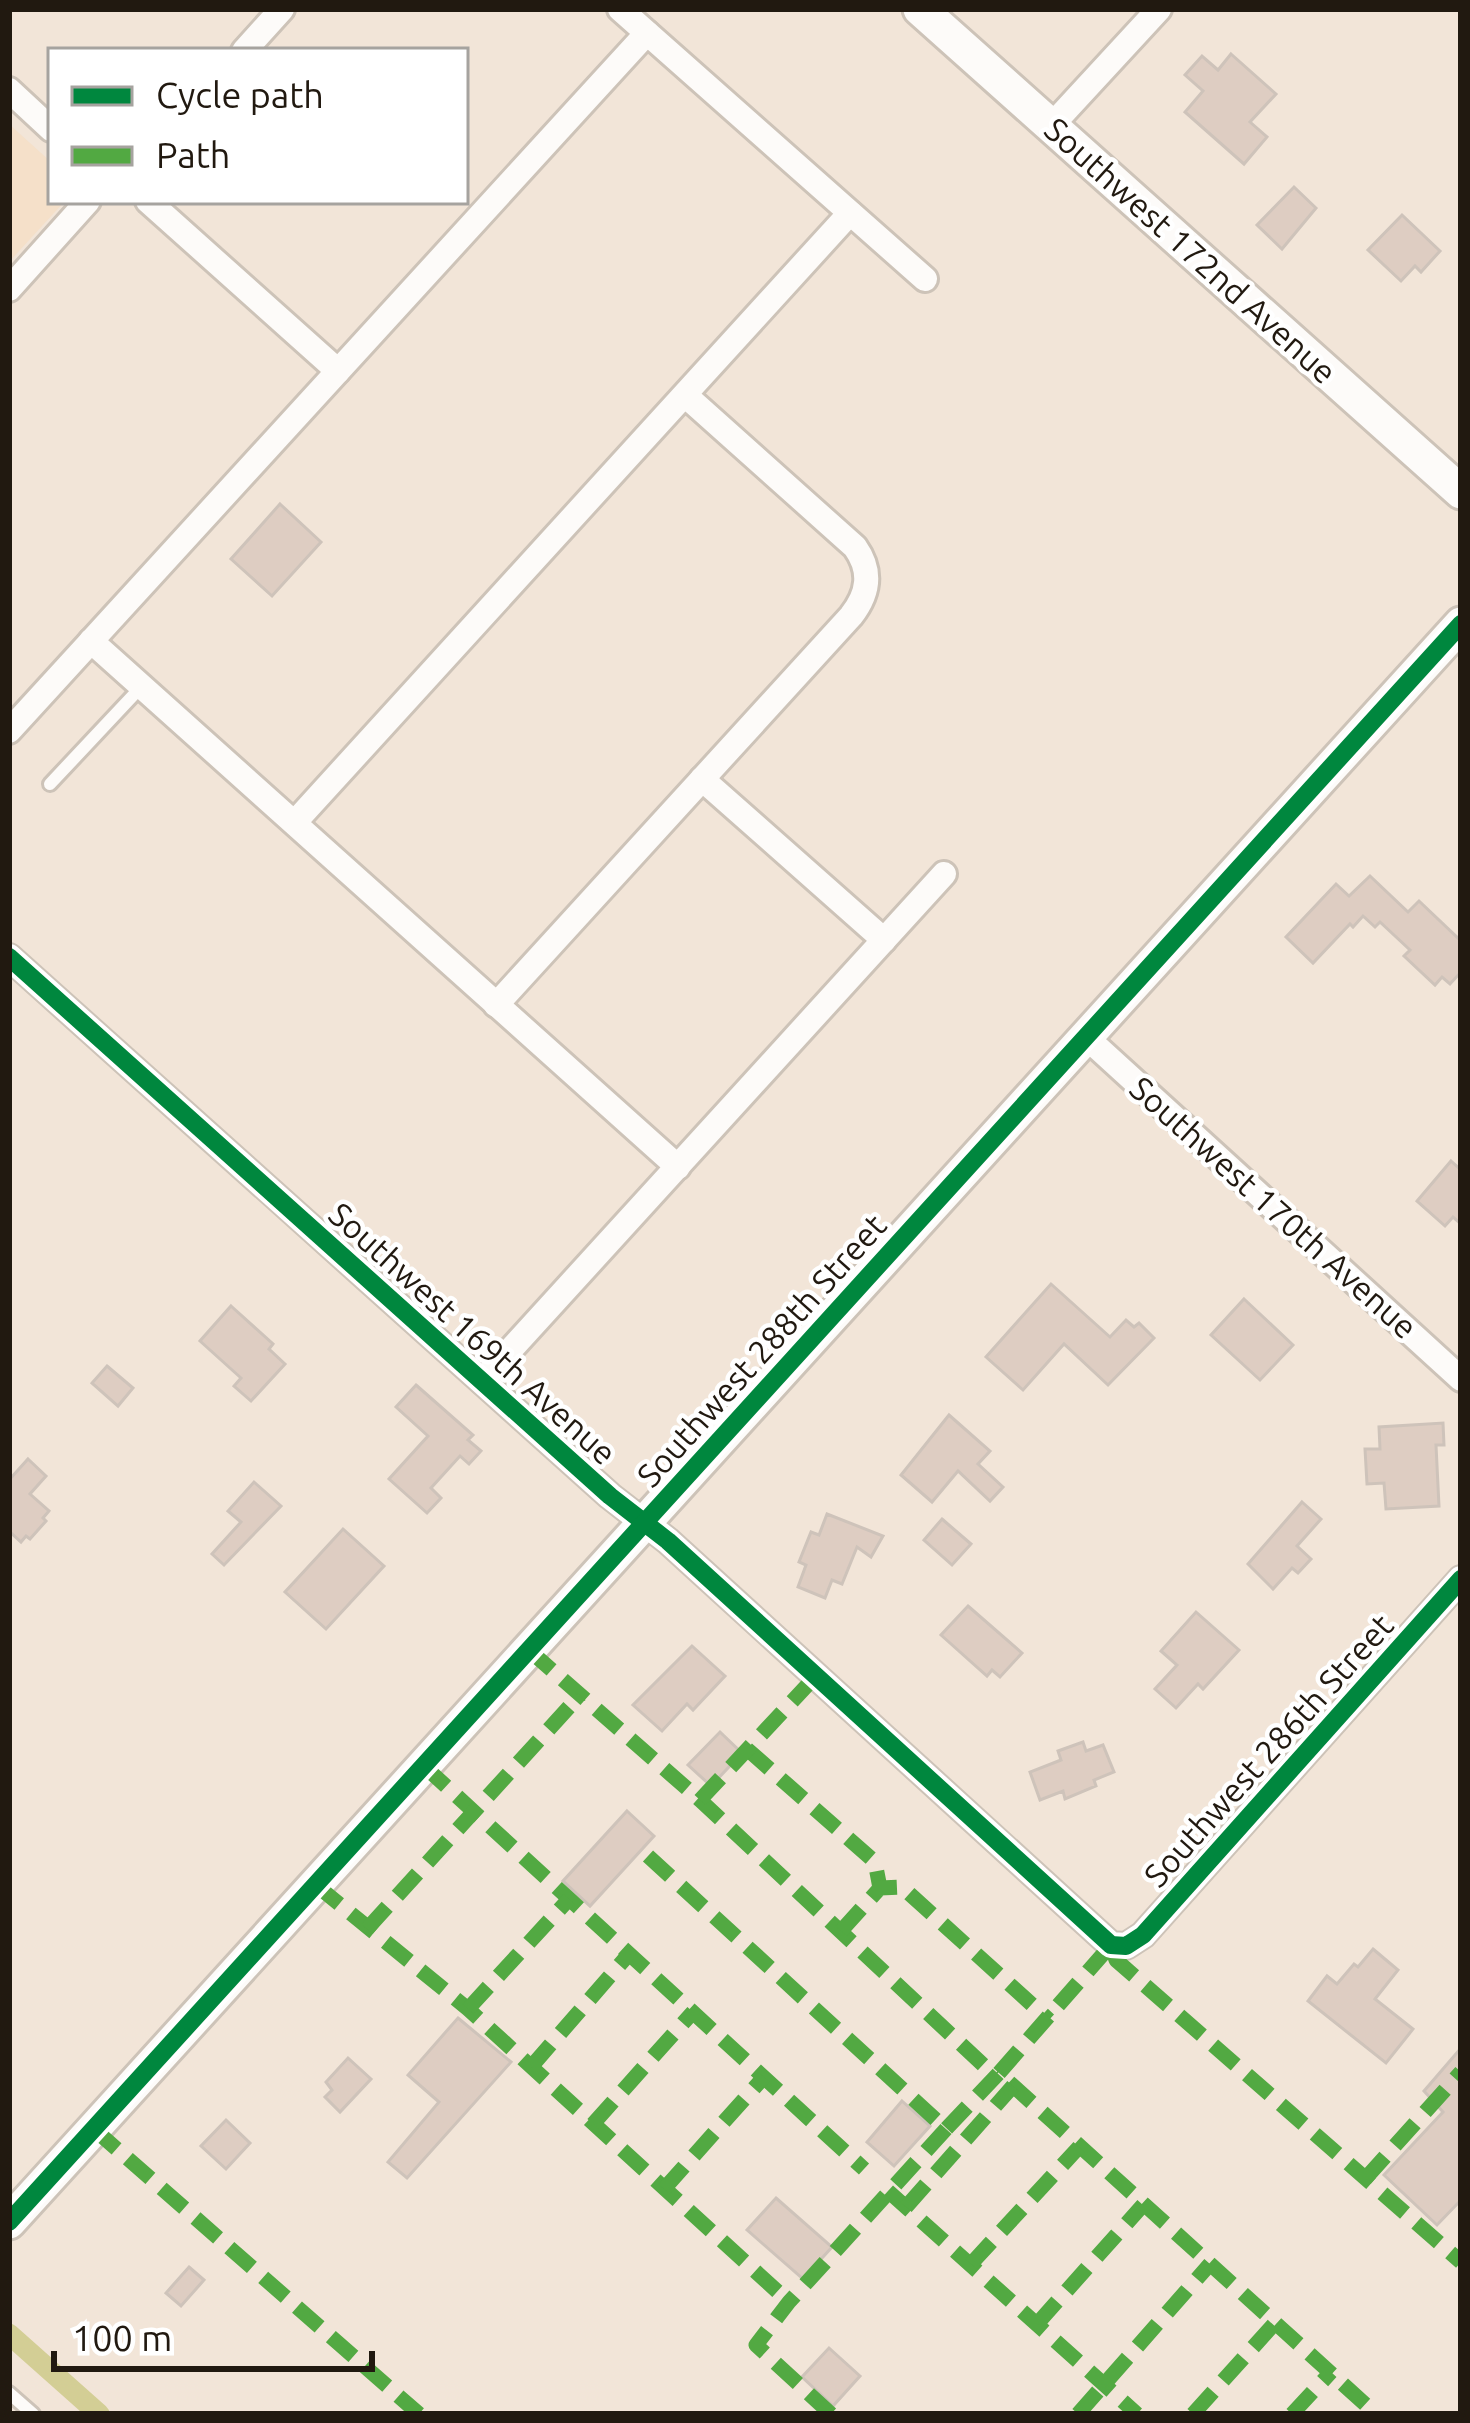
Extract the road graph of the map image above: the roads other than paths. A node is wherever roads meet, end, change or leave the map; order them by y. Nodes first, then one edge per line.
1 (282, 9) edge
2 (620, 9) edge
3 (920, 9) edge
4 (1160, 9) edge
5 (646, 33) junction
6 (247, 48) edge
7 (9, 90) edge
8 (48, 125) edge
9 (1052, 125) junction
10 (85, 204) edge
11 (151, 204) edge
12 (850, 213) junction
13 (925, 279) dead end
14 (9, 289) edge
15 (338, 371) junction
16 (685, 395) junction
17 (1461, 492) edge
18 (1461, 624) edge
19 (92, 640) junction
20 (142, 686) junction
21 (9, 731) edge
22 (702, 779) junction
23 (50, 784) dead end
24 (295, 821) junction
25 (944, 874) dead end
26 (884, 940) junction
27 (9, 957) edge
28 (496, 1005) junction
29 (1086, 1037) junction
30 (678, 1167) junction
31 (1461, 1379) edge
32 (482, 1381) junction
33 (645, 1522) junction
34 (1461, 1579) edge
35 (1112, 1945) joint
36 (9, 2222) edge
37 (9, 2393) edge
38 (33, 2414) edge

1 - 6 street
2 - 5 street
3 - 9 street, Southwest 172nd Avenue
4 - 9 street
5 - 12 street
5 - 15 street
7 - 8 street
9 - 17 street, Southwest 172nd Avenue
10 - 14 street
11 - 15 street
12 - 13 street
12 - 16 street
15 - 19 street
16 - 22 street
16 - 24 street
18 - 29 street, Southwest 288th Street
19 - 20 street
19 - 21 street
20 - 23 lane
20 - 24 street
22 - 26 street
22 - 28 street
24 - 28 street
25 - 26 street
26 - 30 street
27 - 32 street, Southwest 169th Avenue
28 - 30 street
29 - 31 street, Southwest 170th Avenue
29 - 33 street, Southwest 288th Street
30 - 32 street
32 - 33 street, Southwest 169th Avenue
33 - 35 street, Southwest 169th Avenue
33 - 36 street, Southwest 288th Street
34 - 35 street, Southwest 286th Street
37 - 38 lane

